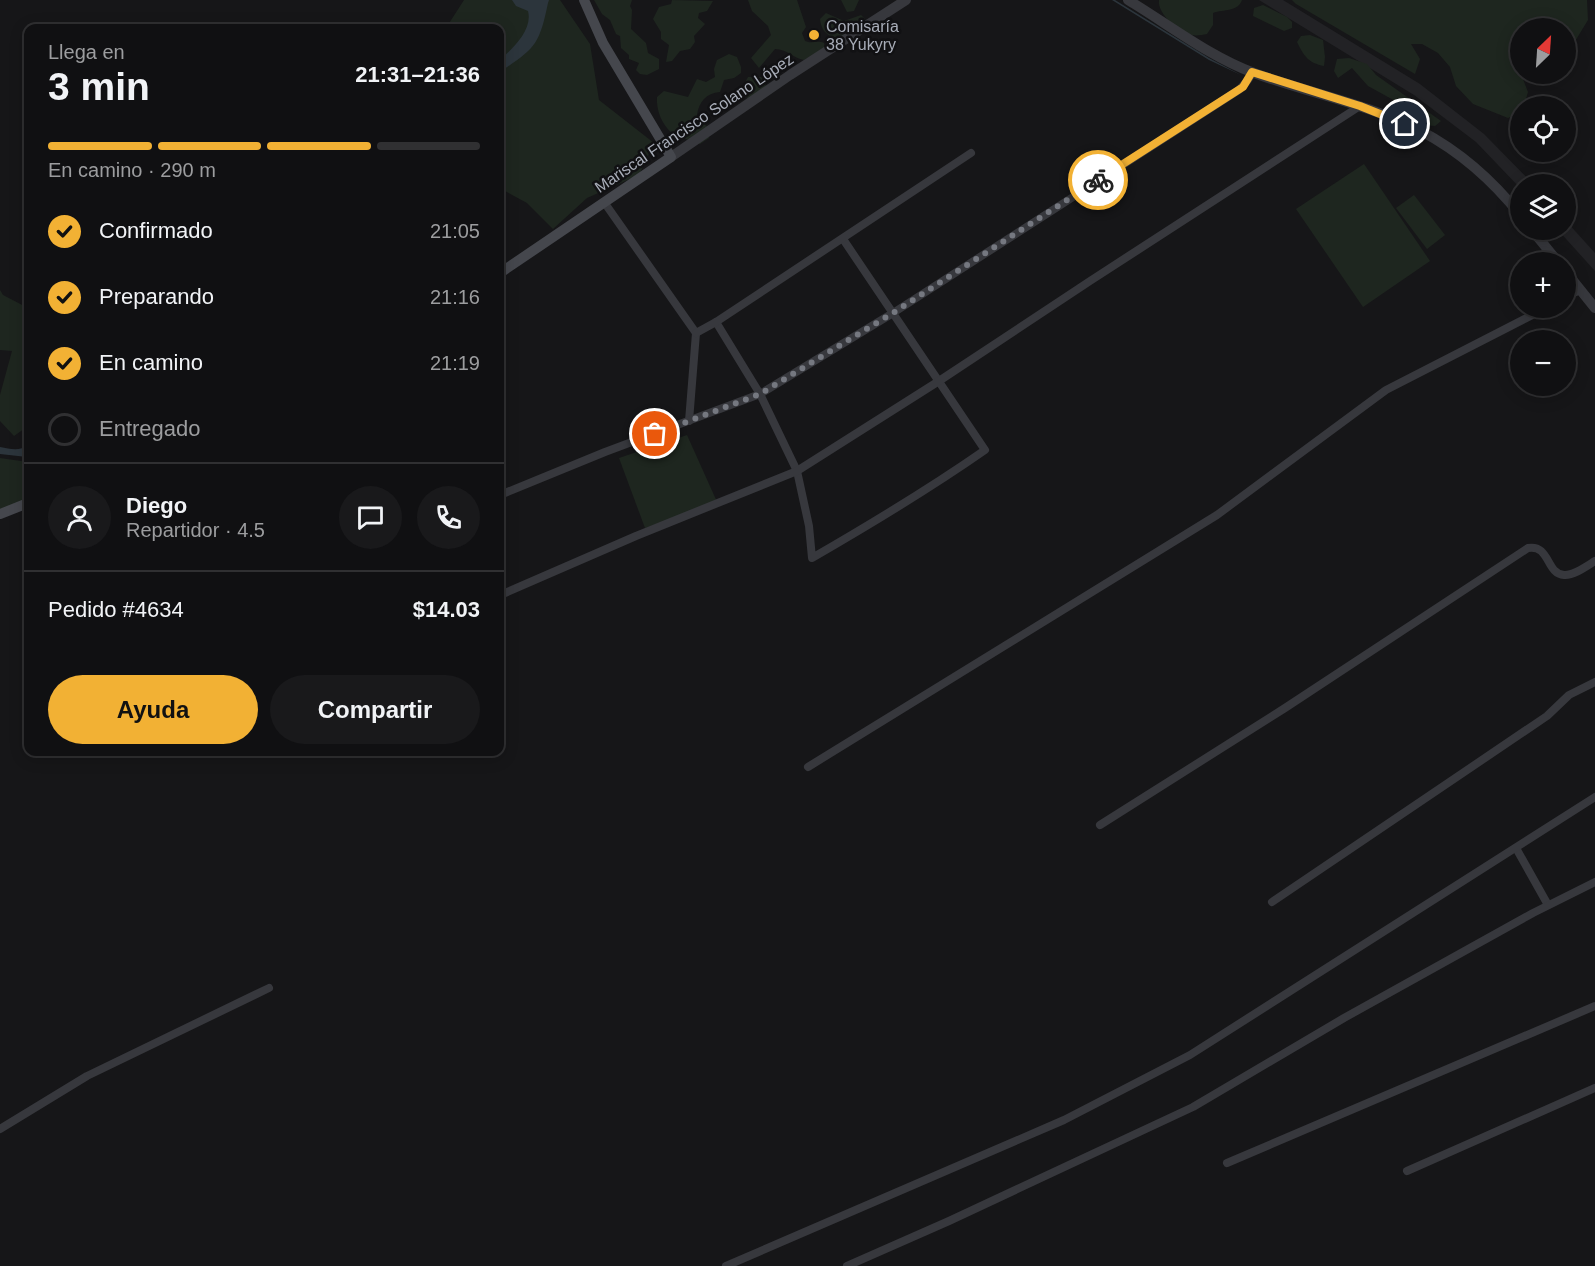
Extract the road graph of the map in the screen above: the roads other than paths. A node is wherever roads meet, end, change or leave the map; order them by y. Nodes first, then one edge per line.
1 (584, 0) edge
2 (906, 0) edge
3 (1128, 0) edge
4 (1252, 72) junction
5 (1360, 106) junction
6 (971, 153) dead end
7 (671, 157) junction
8 (604, 202) junction
9 (1510, 204) edge
10 (843, 239) junction
11 (1540, 240) edge
12 (1550, 252) edge
13 (504, 270) edge
14 (1576, 285) edge
15 (1580, 290) junction
16 (1576, 292) edge
17 (1595, 309) edge
18 (893, 313) junction
19 (1526, 318) edge
20 (716, 322) junction
21 (696, 333) junction
22 (939, 381) junction
23 (760, 394) junction
24 (689, 421) junction
25 (797, 471) junction
26 (504, 493) edge
27 (24, 505) edge
28 (0, 514) edge
29 (1595, 561) edge
30 (505, 593) dead end
31 (1595, 682) edge
32 (808, 767) dead end
33 (1595, 797) edge
34 (1100, 825) dead end
35 (1516, 848) junction
36 (1595, 882) edge
37 (1272, 902) dead end
38 (1548, 905) junction
39 (269, 988) dead end
40 (1595, 1006) edge
41 (1595, 1088) edge
42 (0, 1129) edge
43 (1227, 1163) dead end
44 (1407, 1171) dead end
45 (726, 1266) edge
46 (846, 1266) edge

1 - 7 main road
2 - 7 street, Mariscal Francisco Solano López
3 - 4 street
4 - 5 street
4 - 18 street
5 - 9 street
5 - 22 street
6 - 10 street
7 - 8 main road, Mariscal Francisco Solano López
8 - 13 main road, Mariscal Francisco Solano López
8 - 21 street
10 - 18 street
10 - 20 street
11 - 12 street
14 - 15 street
15 - 16 street
15 - 17 street
18 - 22 street
18 - 23 street
19 - 32 street
20 - 21 street
20 - 23 street
21 - 24 street
22 - 25 street
22 - 25 street
23 - 24 street
23 - 25 street
24 - 26 street
25 - 30 street
27 - 28 main road
29 - 34 street
31 - 37 street
33 - 35 street
35 - 38 street
35 - 45 street
36 - 38 street
38 - 46 street
39 - 42 street
40 - 43 street
41 - 44 street

